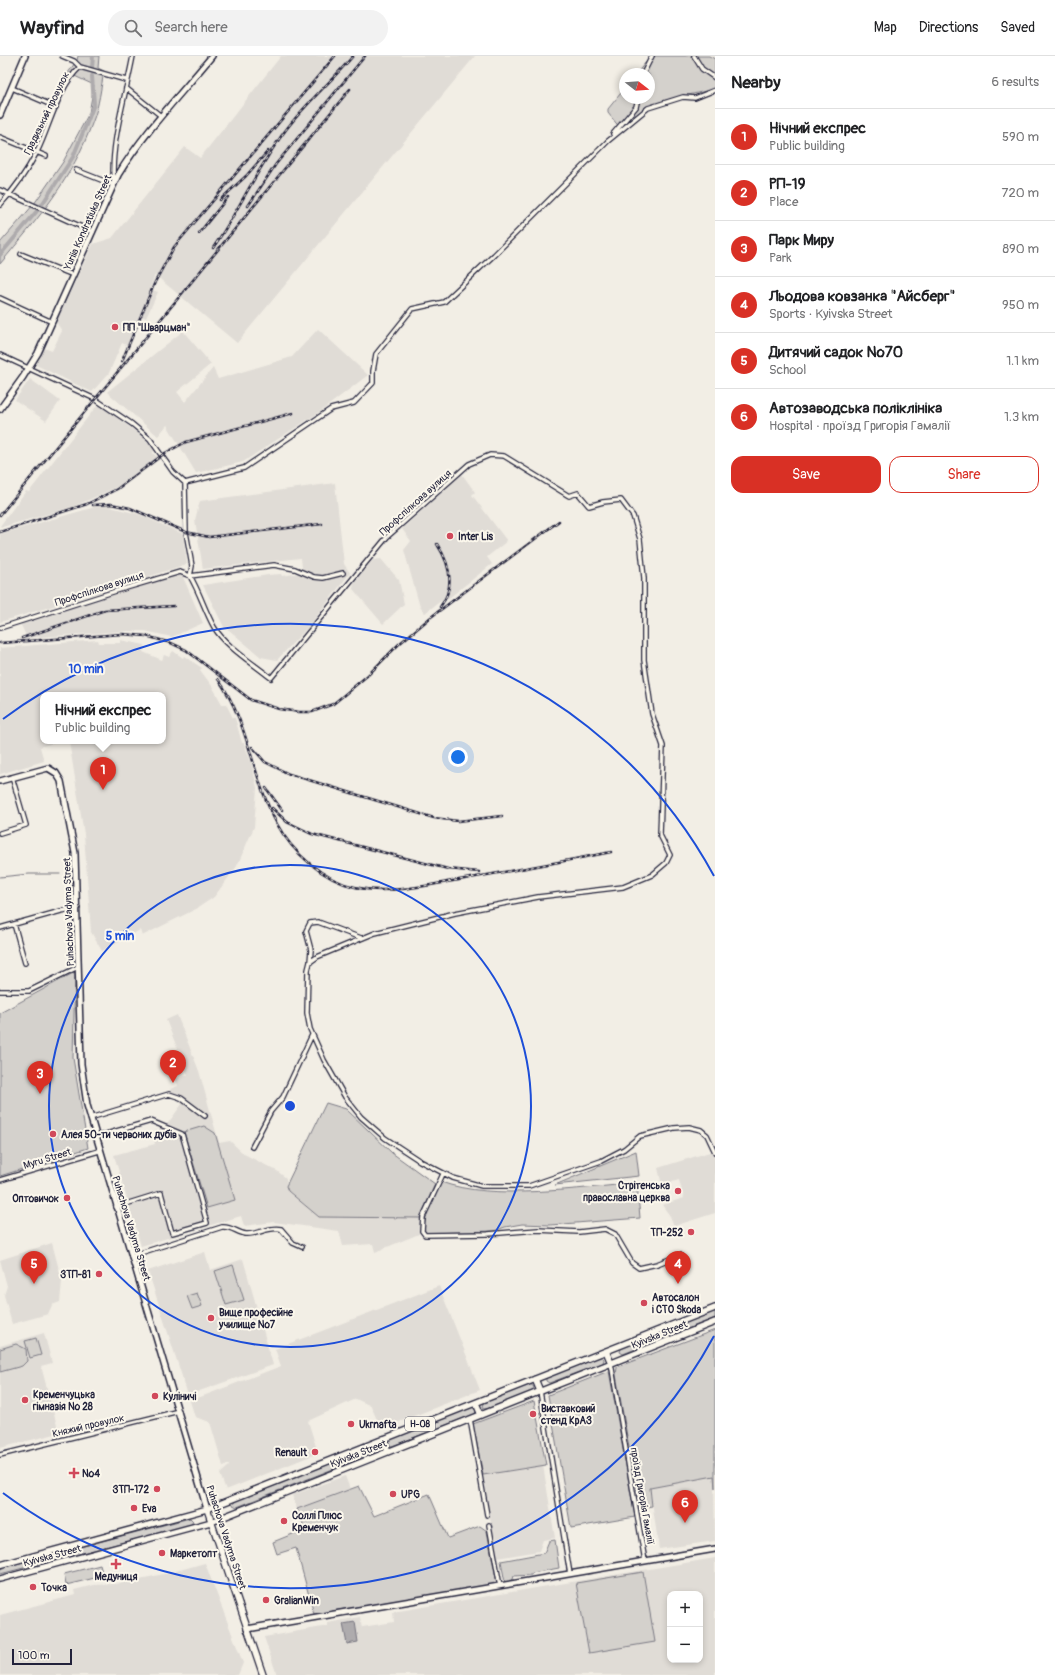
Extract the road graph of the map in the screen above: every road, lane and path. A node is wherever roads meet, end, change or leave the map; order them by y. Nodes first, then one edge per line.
1 (26, 56) edge
2 (62, 56) edge
3 (133, 56) edge
4 (212, 56) edge
5 (652, 56) edge
6 (694, 56) edge
7 (80, 67) junction
8 (647, 68) edge
9 (715, 78) edge
10 (126, 80) junction
11 (12, 88) junction
12 (126, 88) junction
13 (715, 90) edge
14 (637, 104) edge
15 (56, 107) junction
16 (0, 115) edge
17 (161, 116) junction
18 (0, 137) edge
19 (608, 141) junction
20 (37, 152) junction
21 (46, 156) dead end
22 (76, 170) dead end
23 (114, 185) junction
24 (0, 190) edge
25 (10, 195) junction
26 (0, 205) edge
27 (93, 232) junction
28 (21, 254) dead end
29 (73, 275) junction
30 (0, 298) edge
31 (52, 322) junction
32 (0, 355) edge
33 (29, 368) junction
34 (0, 409) edge
35 (185, 483) junction
36 (343, 573) dead end
37 (190, 576) junction
38 (0, 628) edge
39 (12, 777) junction
40 (0, 781) edge
41 (0, 833) edge
42 (78, 908) junction
43 (14, 924) junction
44 (0, 928) edge
45 (361, 938) junction
46 (310, 962) junction
47 (25, 963) dead end
48 (80, 967) junction
49 (0, 991) edge
50 (312, 1035) junction
51 (205, 1116) dead end
52 (90, 1118) junction
53 (95, 1137) junction
54 (252, 1146) dead end
55 (99, 1151) junction
56 (715, 1152) edge
57 (443, 1174) junction
58 (0, 1180) edge
59 (116, 1207) junction
60 (302, 1247) dead end
61 (680, 1255) dead end
62 (131, 1256) junction
63 (715, 1308) edge
64 (715, 1322) edge
65 (606, 1351) junction
66 (611, 1363) junction
67 (535, 1379) junction
68 (540, 1391) junction
69 (476, 1403) junction
70 (179, 1411) junction
71 (480, 1415) junction
72 (470, 1419) junction
73 (383, 1439) junction
74 (388, 1451) junction
75 (0, 1455) edge
76 (207, 1509) junction
77 (487, 1515) dead end
78 (211, 1522) junction
79 (489, 1525) dead end
80 (715, 1549) edge
81 (645, 1561) junction
82 (0, 1565) edge
83 (570, 1574) junction
84 (0, 1579) edge
85 (500, 1586) junction
86 (247, 1628) junction
87 (263, 1675) edge

1 - 11 street
2 - 7 street
3 - 10 street
4 - 17 street, Yuriia Kondratiuka Street
5 - 8 street
6 - 9 street
7 - 10 street
7 - 15 street, Градизький провулок
10 - 12 street
11 - 15 street
11 - 16 street
12 - 17 street
12 - 23 street
13 - 19 street
14 - 19 street
15 - 20 street, Градизький провулок
17 - 23 street, Yuriia Kondratiuka Street
18 - 20 street
19 - 35 street
20 - 21 street
20 - 25 street, Градизький провулок
22 - 23 street
23 - 27 street, Yuriia Kondratiuka Street
24 - 25 street
25 - 26 street, Градизький провулок
25 - 27 street
27 - 29 street, Yuriia Kondratiuka Street
28 - 29 street
29 - 31 street, Yuriia Kondratiuka Street
30 - 31 street
31 - 33 street, Yuriia Kondratiuka Street
32 - 33 street
33 - 34 street, Yuriia Kondratiuka Street
33 - 35 street
35 - 37 street
36 - 37 street, Профспілкова вулиця
37 - 38 street, Профспілкова вулиця
37 - 45 street, Профспілкова вулиця
39 - 40 street
39 - 41 street
39 - 42 street, Puhachova Vadyma Street
42 - 43 street
42 - 48 street, Puhachova Vadyma Street
43 - 44 street
43 - 47 street
45 - 46 street
45 - 46 street
46 - 50 street
48 - 49 street
48 - 52 street, Puhachova Vadyma Street
50 - 54 street
50 - 57 street
51 - 52 street
52 - 53 street, Puhachova Vadyma Street
53 - 55 street, Puhachova Vadyma Street
53 - 59 street
55 - 58 street, Myru Street
55 - 59 street, Puhachova Vadyma Street
56 - 57 street
57 - 61 street
59 - 62 street, Puhachova Vadyma Street
60 - 62 street
62 - 70 street, Puhachova Vadyma Street
63 - 65 main road, Kyivska Street / Н-08
64 - 66 main road, Kyivska Street / Н-08
65 - 66 main road
65 - 67 main road, Kyivska Street / Н-08
66 - 68 main road, Kyivska Street / Н-08
66 - 81 street, проїзд Григорія Гамалії
67 - 68 main road
67 - 69 main road, Kyivska Street / Н-08
68 - 71 main road, Kyivska Street / Н-08
68 - 83 street
69 - 71 main road
69 - 73 main road, Kyivska Street / Н-08
70 - 75 street, Княжий провулок
70 - 76 street, Puhachova Vadyma Street
71 - 72 main road, Kyivska Street / Н-08
72 - 74 main road, Kyivska Street / Н-08
72 - 77 street
73 - 74 main road
73 - 76 main road, Kyivska Street / Н-08
74 - 78 main road, Kyivska Street / Н-08
76 - 78 main road, Puhachova Vadyma Street
76 - 82 street, Kyivska Street
78 - 84 street, Kyivska Street
78 - 86 main road, Puhachova Vadyma Street
79 - 85 street
80 - 81 street, проїзд Григорія Гамалії
81 - 83 street
83 - 85 street
85 - 86 street
86 - 87 main road, Puhachova Vadyma Street

